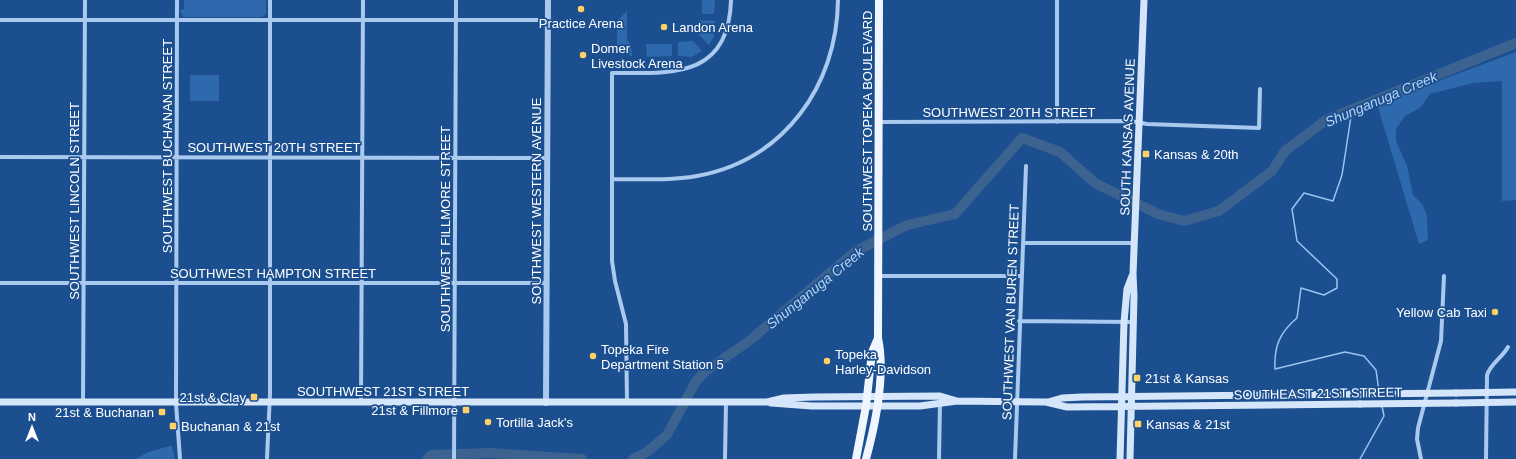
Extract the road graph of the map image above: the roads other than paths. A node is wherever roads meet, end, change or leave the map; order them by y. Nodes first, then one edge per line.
1 (85, 0) edge
2 (178, 0) edge
3 (270, 0) edge
4 (363, 0) edge
5 (456, 0) edge
6 (548, 0) edge
7 (731, 0) edge
8 (838, 0) edge
9 (879, 0) edge
10 (1057, 0) edge
11 (1144, 0) edge
12 (0, 20) edge
13 (85, 20) junction
14 (177, 20) junction
15 (270, 20) junction
16 (363, 20) junction
17 (456, 20) junction
18 (548, 20) junction
19 (1260, 89) dead end
20 (879, 122) junction
21 (1057, 122) junction
22 (1139, 123) junction
23 (0, 157) edge
24 (84, 157) junction
25 (176, 157) junction
26 (270, 157) junction
27 (362, 157) junction
28 (455, 158) junction
29 (547, 158) junction
30 (1026, 166) dead end
31 (612, 179) junction
32 (1023, 243) junction
33 (1135, 243) junction
34 (1133, 274) junction
35 (879, 276) junction
36 (1021, 276) junction
37 (1444, 276) dead end
38 (176, 282) junction
39 (0, 283) edge
40 (84, 283) junction
41 (269, 283) junction
42 (362, 283) junction
43 (455, 283) junction
44 (547, 283) junction
45 (1019, 321) junction
46 (1124, 322) junction
47 (1134, 322) junction
48 (878, 338) junction
49 (1508, 347) dead end
50 (1516, 392) edge
51 (1485, 393) junction
52 (868, 396) junction
53 (878, 396) junction
54 (940, 396) junction
55 (1121, 397) junction
56 (1131, 397) junction
57 (958, 401) junction
58 (0, 402) edge
59 (83, 402) junction
60 (627, 402) junction
61 (726, 402) junction
62 (767, 402) junction
63 (1016, 402) junction
64 (1046, 402) junction
65 (1486, 402) junction
66 (1516, 402) edge
67 (176, 403) junction
68 (269, 403) junction
69 (361, 403) junction
70 (454, 403) junction
71 (546, 403) junction
72 (940, 404) junction
73 (866, 406) junction
74 (877, 406) junction
75 (1121, 407) junction
76 (1131, 407) junction
77 (268, 458) edge
78 (180, 459) edge
79 (454, 459) edge
80 (725, 459) edge
81 (856, 459) edge
82 (866, 459) edge
83 (939, 459) edge
84 (1015, 459) edge
85 (1120, 459) edge
86 (1130, 459) edge
87 (1421, 459) edge
88 (1486, 459) edge

1 - 13 street, SOUTHWEST LINCOLN STREET
2 - 14 street, SOUTHWEST BUCHANAN STREET
3 - 15 street
4 - 16 street
5 - 17 street, SOUTHWEST FILLMORE STREET
6 - 18 street, SOUTHWEST WESTERN AVENUE
7 - 31 street
8 - 31 street
9 - 20 main road, SOUTHWEST TOPEKA BOULEVARD
10 - 21 street
11 - 22 main road, SOUTH KANSAS AVENUE
12 - 13 street
13 - 14 street
13 - 24 street, SOUTHWEST LINCOLN STREET
14 - 15 street
14 - 25 street, SOUTHWEST BUCHANAN STREET
15 - 16 street
15 - 26 street
16 - 17 street
16 - 27 street
17 - 18 street
17 - 28 street, SOUTHWEST FILLMORE STREET
18 - 29 street, SOUTHWEST WESTERN AVENUE
19 - 22 street, SOUTHWEST 20TH STREET
20 - 21 street, SOUTHWEST 20TH STREET
20 - 35 main road, SOUTHWEST TOPEKA BOULEVARD
21 - 22 street, SOUTHWEST 20TH STREET
22 - 33 main road, SOUTH KANSAS AVENUE
23 - 24 street, SOUTHWEST 20TH STREET
24 - 25 street, SOUTHWEST 20TH STREET
24 - 40 street, SOUTHWEST LINCOLN STREET
25 - 26 street, SOUTHWEST 20TH STREET
25 - 38 street, SOUTHWEST BUCHANAN STREET
26 - 27 street, SOUTHWEST 20TH STREET
26 - 41 street
27 - 28 street, SOUTHWEST 20TH STREET
27 - 42 street
28 - 29 street, SOUTHWEST 20TH STREET
28 - 43 street, SOUTHWEST FILLMORE STREET
29 - 44 street, SOUTHWEST WESTERN AVENUE
30 - 32 street, SOUTHWEST VAN BUREN STREET
31 - 60 street
32 - 33 street
32 - 36 street, SOUTHWEST VAN BUREN STREET
33 - 34 main road, SOUTH KANSAS AVENUE
34 - 46 main road, SOUTH KANSAS AVENUE
34 - 47 main road, SOUTH KANSAS AVENUE
35 - 36 street
35 - 48 main road, SOUTHWEST TOPEKA BOULEVARD
36 - 45 street, SOUTHWEST VAN BUREN STREET
37 - 87 street
38 - 40 street, SOUTHWEST HAMPTON STREET
38 - 41 street, SOUTHWEST HAMPTON STREET
38 - 67 street, SOUTHWEST BUCHANAN STREET
39 - 40 street, SOUTHWEST HAMPTON STREET
40 - 59 street, SOUTHWEST LINCOLN STREET
41 - 42 street, SOUTHWEST HAMPTON STREET
41 - 68 street
42 - 43 street, SOUTHWEST HAMPTON STREET
42 - 69 street
43 - 44 street, SOUTHWEST HAMPTON STREET
43 - 70 street, SOUTHWEST FILLMORE STREET
44 - 71 street, SOUTHWEST WESTERN AVENUE
45 - 46 street
45 - 63 street, SOUTHWEST VAN BUREN STREET
46 - 47 street
46 - 55 main road, SOUTH KANSAS AVENUE
47 - 56 main road, SOUTH KANSAS AVENUE
48 - 52 main road, SOUTHWEST TOPEKA BOULEVARD
48 - 53 main road, SOUTHWEST TOPEKA BOULEVARD
49 - 51 street
50 - 51 main road, SOUTHEAST 21ST STREET
51 - 56 main road, SOUTHEAST 21ST STREET, bridge
51 - 65 street
52 - 53 main road, SOUTHWEST 21ST STREET
52 - 62 main road, SOUTHWEST 21ST STREET
52 - 73 main road, SOUTHWEST TOPEKA BOULEVARD
53 - 54 main road, SOUTHWEST 21ST STREET
53 - 74 main road, SOUTHWEST TOPEKA BOULEVARD
54 - 57 main road, SOUTHWEST 21ST STREET
54 - 72 street
55 - 56 main road, SOUTHEAST 21ST STREET
55 - 64 main road, SOUTHWEST 21ST STREET
55 - 75 main road, SOUTH KANSAS AVENUE
56 - 76 main road, SOUTH KANSAS AVENUE
57 - 63 main road, SOUTHWEST 21ST STREET
57 - 72 main road, SOUTHWEST 21ST STREET
58 - 59 main road, SOUTHWEST 21ST STREET
59 - 67 main road, SOUTHWEST 21ST STREET
60 - 61 main road, SOUTHWEST 21ST STREET
60 - 71 main road, SOUTHWEST 21ST STREET
61 - 62 main road, SOUTHWEST 21ST STREET
61 - 80 street
62 - 73 main road, SOUTHWEST 21ST STREET
63 - 64 main road, SOUTHWEST 21ST STREET
63 - 84 street, SOUTHWEST VAN BUREN STREET
64 - 75 main road, SOUTHWEST 21ST STREET
65 - 66 main road, SOUTHEAST 21ST STREET
65 - 76 main road, SOUTHEAST 21ST STREET, bridge
65 - 88 street
67 - 68 main road, SOUTHWEST 21ST STREET
67 - 78 street, SOUTHWEST BUCHANAN STREET
68 - 69 main road, SOUTHWEST 21ST STREET
68 - 77 street
69 - 70 main road, SOUTHWEST 21ST STREET
70 - 71 main road, SOUTHWEST 21ST STREET
70 - 79 street, SOUTHWEST FILLMORE STREET
72 - 74 main road, SOUTHWEST 21ST STREET
72 - 83 street
73 - 74 main road, SOUTHWEST 21ST STREET
73 - 81 main road, SOUTHWEST TOPEKA BOULEVARD
74 - 82 main road, SOUTHWEST TOPEKA BOULEVARD
75 - 76 main road, SOUTHEAST 21ST STREET
75 - 85 main road, SOUTH KANSAS AVENUE
76 - 86 main road, SOUTH KANSAS AVENUE

